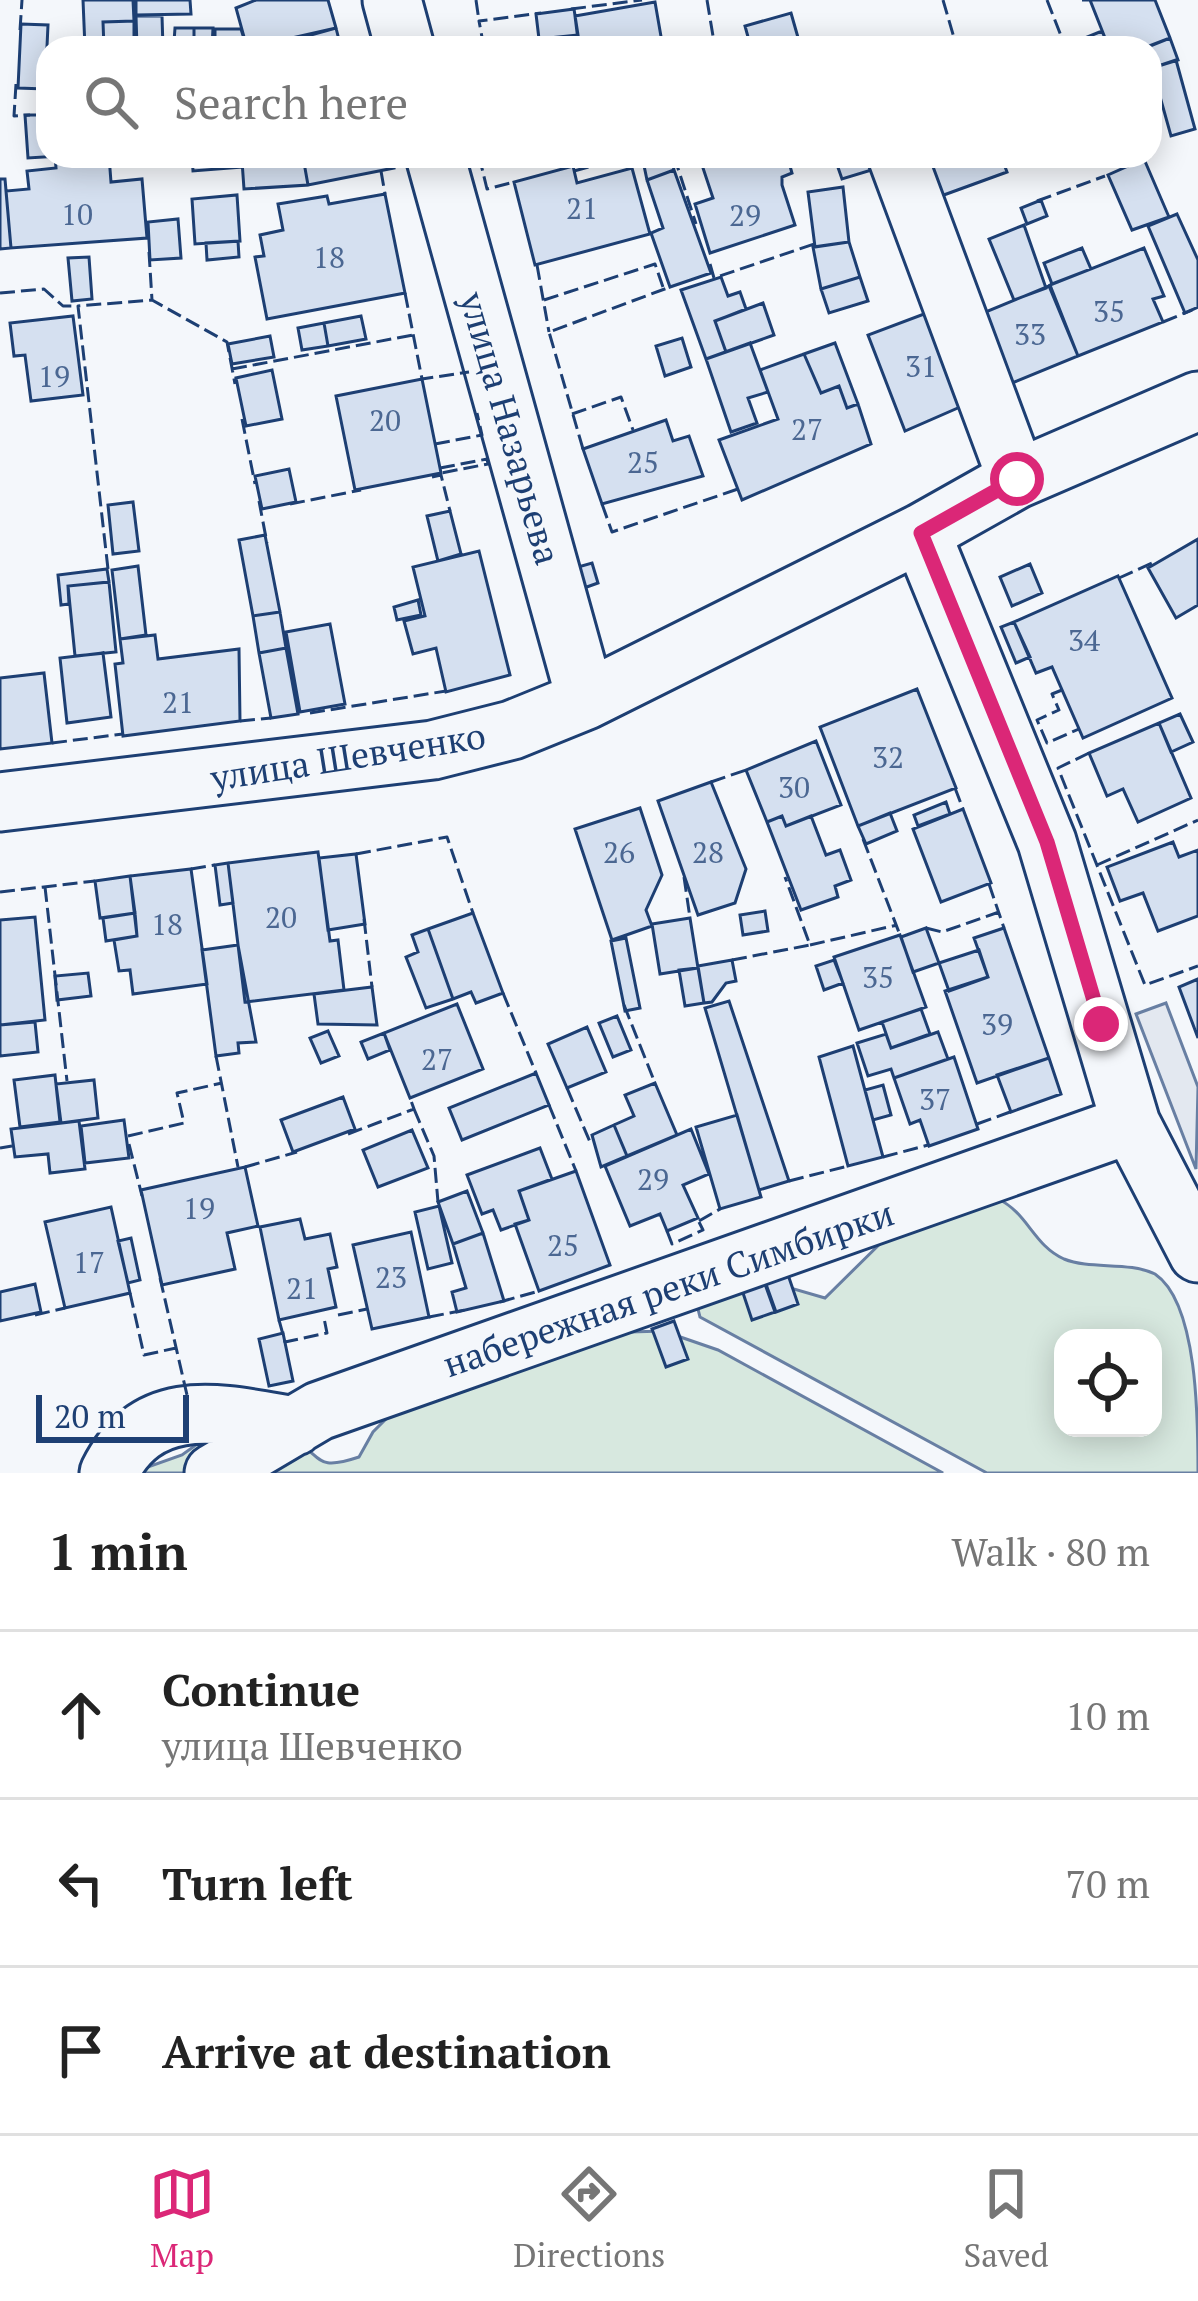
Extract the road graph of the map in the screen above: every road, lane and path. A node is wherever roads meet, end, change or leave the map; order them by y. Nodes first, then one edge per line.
1 (392, 0) edge
2 (402, 36) edge
3 (438, 168) edge
4 (901, 168) edge
5 (1198, 401) edge
6 (1017, 479) junction
7 (921, 533) junction
8 (586, 700) junction
9 (0, 802) edge
10 (1131, 1124) junction
11 (1193, 1234) edge
12 (296, 1426) junction
13 (109, 1473) edge
14 (214, 1473) edge

1 - 2 street
3 - 8 street, улица Назарьева
4 - 6 street
5 - 6 street, улица Шевченко
6 - 7 street, улица Шевченко
7 - 8 street, улица Шевченко
7 - 10 street
8 - 9 street, улица Шевченко
10 - 11 street
10 - 12 street, набережная реки Симбирки
12 - 13 street
12 - 14 street, набережная реки Симбирки

